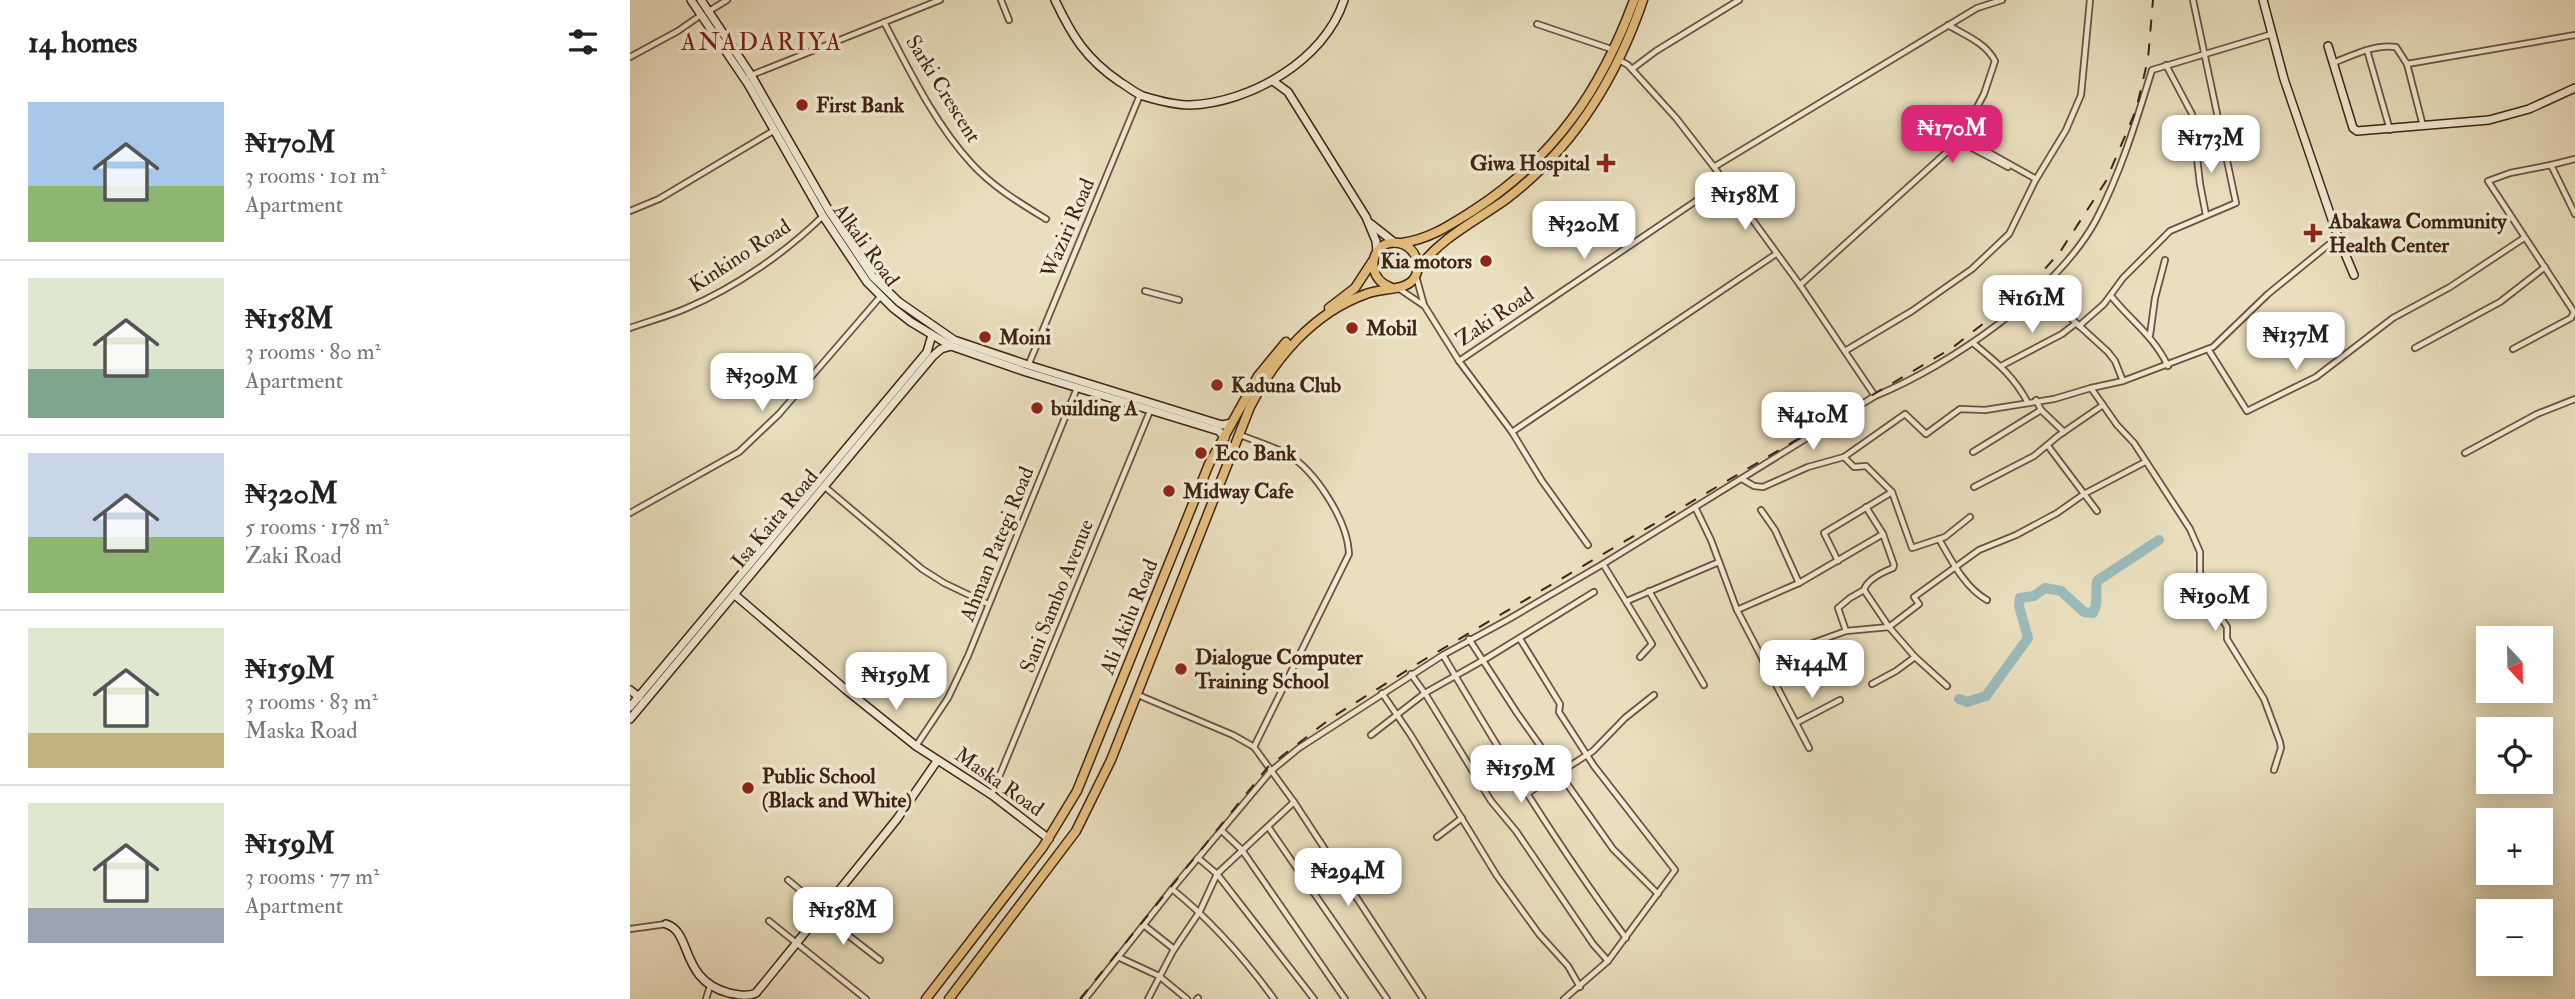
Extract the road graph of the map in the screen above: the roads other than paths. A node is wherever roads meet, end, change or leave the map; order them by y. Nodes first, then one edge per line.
1 (691, 0) edge
2 (701, 0) edge
3 (727, 0) edge
4 (940, 0) edge
5 (1001, 0) edge
6 (1055, 0) edge
7 (1344, 0) edge
8 (1634, 0) edge
9 (1643, 0) edge
10 (1739, 0) edge
11 (2001, 0) edge
12 (2090, 0) edge
13 (2193, 0) edge
14 (2263, 0) edge
15 (705, 13) junction
16 (1009, 20) dead end
17 (884, 22) junction
18 (1537, 24) dead end
19 (1948, 25) junction
20 (2272, 34) junction
21 (2575, 35) edge
22 (2328, 46) dead end
23 (1614, 50) junction
24 (2367, 50) junction
25 (2203, 55) junction
26 (630, 57) edge
27 (1619, 60) junction
28 (2333, 63) junction
29 (2407, 64) junction
30 (2166, 65) junction
31 (1632, 69) junction
32 (1286, 73) junction
33 (747, 76) junction
34 (1273, 80) junction
35 (2575, 88) edge
36 (1288, 92) junction
37 (1140, 95) junction
38 (2424, 126) junction
39 (2390, 130) junction
40 (773, 131) junction
41 (1960, 139) junction
42 (2575, 159) edge
43 (2551, 165) junction
44 (1714, 167) junction
45 (2035, 180) junction
46 (1724, 182) junction
47 (630, 211) edge
48 (2575, 214) edge
49 (2206, 215) junction
50 (823, 216) junction
51 (1366, 217) junction
52 (1046, 219) dead end
53 (2338, 237) junction
54 (2524, 238) junction
55 (1398, 243) junction
56 (1776, 254) junction
57 (1375, 256) junction
58 (2165, 260) dead end
59 (2545, 267) junction
60 (1417, 272) junction
61 (2354, 275) dead end
62 (1800, 285) junction
63 (1394, 288) junction
64 (2039, 289) junction
65 (1144, 291) dead end
66 (2111, 296) junction
67 (880, 297) junction
68 (1179, 300) dead end
69 (1424, 305) junction
70 (2077, 325) junction
71 (630, 328) edge
72 (932, 335) junction
73 (2150, 335) junction
74 (1973, 343) junction
75 (951, 346) junction
76 (2415, 348) dead end
77 (2208, 349) junction
78 (2514, 349) dead end
79 (1845, 351) junction
80 (1459, 361) junction
81 (2001, 366) junction
82 (2168, 366) junction
83 (1027, 369) junction
84 (2123, 382) junction
85 (1077, 387) junction
86 (2091, 388) junction
87 (1875, 396) junction
88 (2575, 399) edge
89 (2036, 400) junction
90 (2028, 403) junction
91 (2103, 405) junction
92 (1151, 409) junction
93 (2041, 410) junction
94 (1233, 423) junction
95 (868, 429) junction
96 (1512, 432) junction
97 (2064, 432) junction
98 (1239, 435) junction
99 (1225, 438) junction
100 (2048, 446) junction
101 (1972, 452) dead end
102 (2465, 453) dead end
103 (1844, 457) junction
104 (2145, 462) junction
105 (1741, 479) junction
106 (824, 487) junction
107 (1974, 487) dead end
108 (1892, 492) junction
109 (2084, 494) junction
110 (1695, 507) junction
111 (1867, 507) junction
112 (1761, 510) dead end
113 (2097, 511) dead end
114 (630, 513) edge
115 (1970, 516) dead end
116 (1883, 534) junction
117 (1939, 539) junction
118 (1588, 545) dead end
119 (1838, 561) junction
120 (1719, 562) junction
121 (1603, 564) junction
122 (1955, 567) junction
123 (1799, 583) junction
124 (1864, 590) junction
125 (1649, 591) junction
126 (1594, 592) dead end
127 (735, 595) junction
128 (1987, 600) dead end
129 (1627, 601) junction
130 (988, 604) junction
131 (1737, 610) junction
132 (1889, 627) junction
133 (1846, 631) junction
134 (1469, 639) junction
135 (1520, 639) junction
136 (1443, 655) junction
137 (1640, 657) dead end
138 (1915, 657) junction
139 (1483, 661) junction
140 (1763, 661) junction
141 (1411, 674) junction
142 (1455, 676) junction
143 (1704, 684) dead end
144 (1872, 684) dead end
145 (1947, 686) dead end
146 (630, 690) edge
147 (1382, 693) junction
148 (1425, 693) junction
149 (1137, 695) junction
150 (1654, 695) dead end
151 (639, 697) junction
152 (1840, 700) dead end
153 (630, 706) edge
154 (1397, 714) junction
155 (630, 719) edge
156 (1796, 723) junction
157 (1371, 735) dead end
158 (916, 746) junction
159 (1254, 747) junction
160 (1809, 748) dead end
161 (1587, 755) junction
162 (937, 761) junction
163 (2274, 770) dead end
164 (1272, 771) junction
165 (1560, 774) junction
166 (1528, 793) junction
167 (992, 795) junction
168 (1294, 802) junction
169 (1462, 818) junction
170 (1269, 828) junction
171 (1222, 831) junction
172 (1437, 837) dead end
173 (1049, 839) junction
174 (1242, 850) junction
175 (1198, 858) junction
176 (1217, 874) junction
177 (788, 880) dead end
178 (1172, 888) junction
179 (1658, 894) junction
180 (1200, 911) junction
181 (823, 913) junction
182 (769, 921) dead end
183 (666, 924) joint
184 (1144, 926) junction
185 (630, 929) edge
186 (1626, 938) junction
187 (797, 943) junction
188 (1174, 949) junction
189 (1118, 957) junction
190 (880, 960) dead end
191 (1608, 961) junction
192 (1159, 976) junction
193 (710, 986) junction
194 (1580, 987) junction
195 (706, 999) edge
196 (866, 999) edge
197 (926, 999) edge
198 (949, 999) edge
199 (1085, 999) edge
200 (1148, 999) edge
201 (1187, 999) edge
202 (1274, 999) edge
203 (1314, 999) edge
204 (1345, 999) edge
205 (1387, 999) edge
206 (1423, 999) edge
207 (1564, 999) edge

1 - 15 main road, Alkali Road
2 - 15 main road, Alkali Road
3 - 15 street
4 - 17 street
5 - 16 street
6 - 37 main road
7 - 32 main road
8 - 23 main road
9 - 27 main road
10 - 31 street
11 - 19 street
12 - 45 street
13 - 25 street
14 - 20 main road
15 - 26 street
15 - 33 main road, Alkali Road
17 - 33 street
17 - 52 street, Sarki Crescent
18 - 23 street
19 - 41 street
19 - 44 street
20 - 25 street
20 - 53 main road
21 - 29 street
22 - 28 main road
23 - 55 main road
24 - 28 street
24 - 29 street
24 - 39 street
25 - 30 street
25 - 49 street
27 - 31 street
27 - 60 main road
28 - 39 main road
29 - 38 street
30 - 49 street
30 - 64 street
31 - 44 street
32 - 34 main road
32 - 36 main road
33 - 40 main road, Alkali Road
33 - 83 main road, Alkali Road
34 - 36 main road
34 - 37 main road
35 - 38 main road
36 - 51 main road
37 - 83 street, Waziri Road
38 - 39 main road
40 - 47 street
40 - 50 main road, Alkali Road
41 - 45 street
41 - 62 street
42 - 43 street
43 - 48 street
43 - 54 street
44 - 46 street
45 - 79 street
46 - 56 street
46 - 80 street, Zaki Road
49 - 66 street
50 - 67 main road, Alkali Road
50 - 71 street, Kinkino Road
51 - 55 main road
51 - 57 main road
53 - 61 main road
53 - 77 street
54 - 59 street
54 - 77 street
55 - 57 main road
55 - 60 main road
56 - 62 street
56 - 96 street
57 - 63 main road
57 - 94 main road, Ali Akilu Road
58 - 73 street
59 - 76 street
59 - 78 street
60 - 63 main road
60 - 69 street
62 - 79 street
63 - 69 street
63 - 98 main road, Ali Akilu Road
64 - 70 street
64 - 74 street
65 - 68 street
66 - 70 street
66 - 73 street
67 - 72 main road, Alkali Road
67 - 114 street
69 - 80 street
70 - 81 street
70 - 84 street
72 - 75 main road, Alkali Road
72 - 95 main road, Isa Kaita Road
73 - 82 street
74 - 81 street
74 - 87 street
75 - 83 main road, Alkali Road
75 - 95 main road, Isa Kaita Road
77 - 82 street
79 - 87 street
80 - 96 street
81 - 90 street
82 - 84 street
83 - 85 main road, Alkali Road
83 - 94 main road, Alkali Road
84 - 86 street
85 - 92 main road, Alkali Road
85 - 130 street, Ahman Pategi Road
86 - 89 street
86 - 91 street
87 - 105 street
88 - 102 street
89 - 90 street
89 - 93 street
90 - 103 street
91 - 97 street
91 - 104 street
92 - 99 main road, Alkali Road
92 - 167 street, Sani Sambo Avenue
93 - 97 street
93 - 101 street
94 - 99 main road, Ali Akilu Road
95 - 106 main road, Isa Kaita Road
95 - 151 main road, Isa Kaita Road
96 - 118 street
97 - 100 street
98 - 149 main road, Ali Akilu Road
98 - 159 street
99 - 173 main road, Ali Akilu Road
100 - 107 street
100 - 109 street
103 - 105 street
103 - 108 street
104 - 109 street
104 - 163 street
105 - 110 street
106 - 127 main road, Isa Kaita Road
106 - 130 street
108 - 111 street
108 - 117 street
109 - 113 street
109 - 122 street
110 - 120 street
110 - 121 street
111 - 116 street
111 - 119 street
112 - 123 street
115 - 117 street
116 - 119 street
116 - 124 street
117 - 122 street
119 - 123 street
120 - 125 street
120 - 131 street
121 - 129 street
121 - 134 street
122 - 128 street
122 - 132 street
123 - 131 street
124 - 132 street
124 - 133 street
125 - 129 street
125 - 143 street
126 - 135 street
127 - 155 main road, Isa Kaita Road
127 - 158 main road, Maska Road
129 - 137 street
130 - 158 street, Ahman Pategi Road
131 - 140 street
132 - 133 street
132 - 138 street
133 - 140 street
134 - 136 street
134 - 139 street
135 - 139 street
135 - 161 street
136 - 141 street
136 - 142 street
138 - 144 street
138 - 145 street
139 - 142 street
139 - 165 street
140 - 156 street
141 - 147 street
141 - 148 street
142 - 148 street
142 - 166 street
146 - 151 main road
147 - 154 street
147 - 164 street
148 - 154 street
148 - 191 street
149 - 159 street
149 - 198 main road, Ali Akilu Road
150 - 161 street
151 - 153 main road, Isa Kaita Road
152 - 156 street
154 - 157 street
154 - 169 street
156 - 160 street
158 - 162 main road, Maska Road
159 - 164 street
161 - 165 street
161 - 179 street
162 - 167 main road, Maska Road
162 - 181 main road
164 - 168 street
164 - 171 street
165 - 166 street
165 - 179 street
166 - 186 street
167 - 173 main road, Maska Road
168 - 170 street
168 - 206 street
169 - 172 street
169 - 194 street
170 - 174 street
170 - 205 street
171 - 174 street
171 - 175 street
173 - 197 main road, Ali Akilu Road
174 - 176 street
174 - 204 street
175 - 176 street
175 - 178 street
176 - 180 street
176 - 203 street
177 - 181 street
178 - 180 street
178 - 184 street
179 - 186 street
180 - 188 street
180 - 202 street
181 - 187 main road
181 - 190 street
182 - 187 street
183 - 185 street
183 - 193 main road
184 - 188 street
184 - 189 street
186 - 191 street
187 - 193 main road
187 - 196 street
188 - 192 street
189 - 192 street
189 - 199 street
191 - 194 street
192 - 200 street
192 - 201 street
193 - 195 street
194 - 207 street

